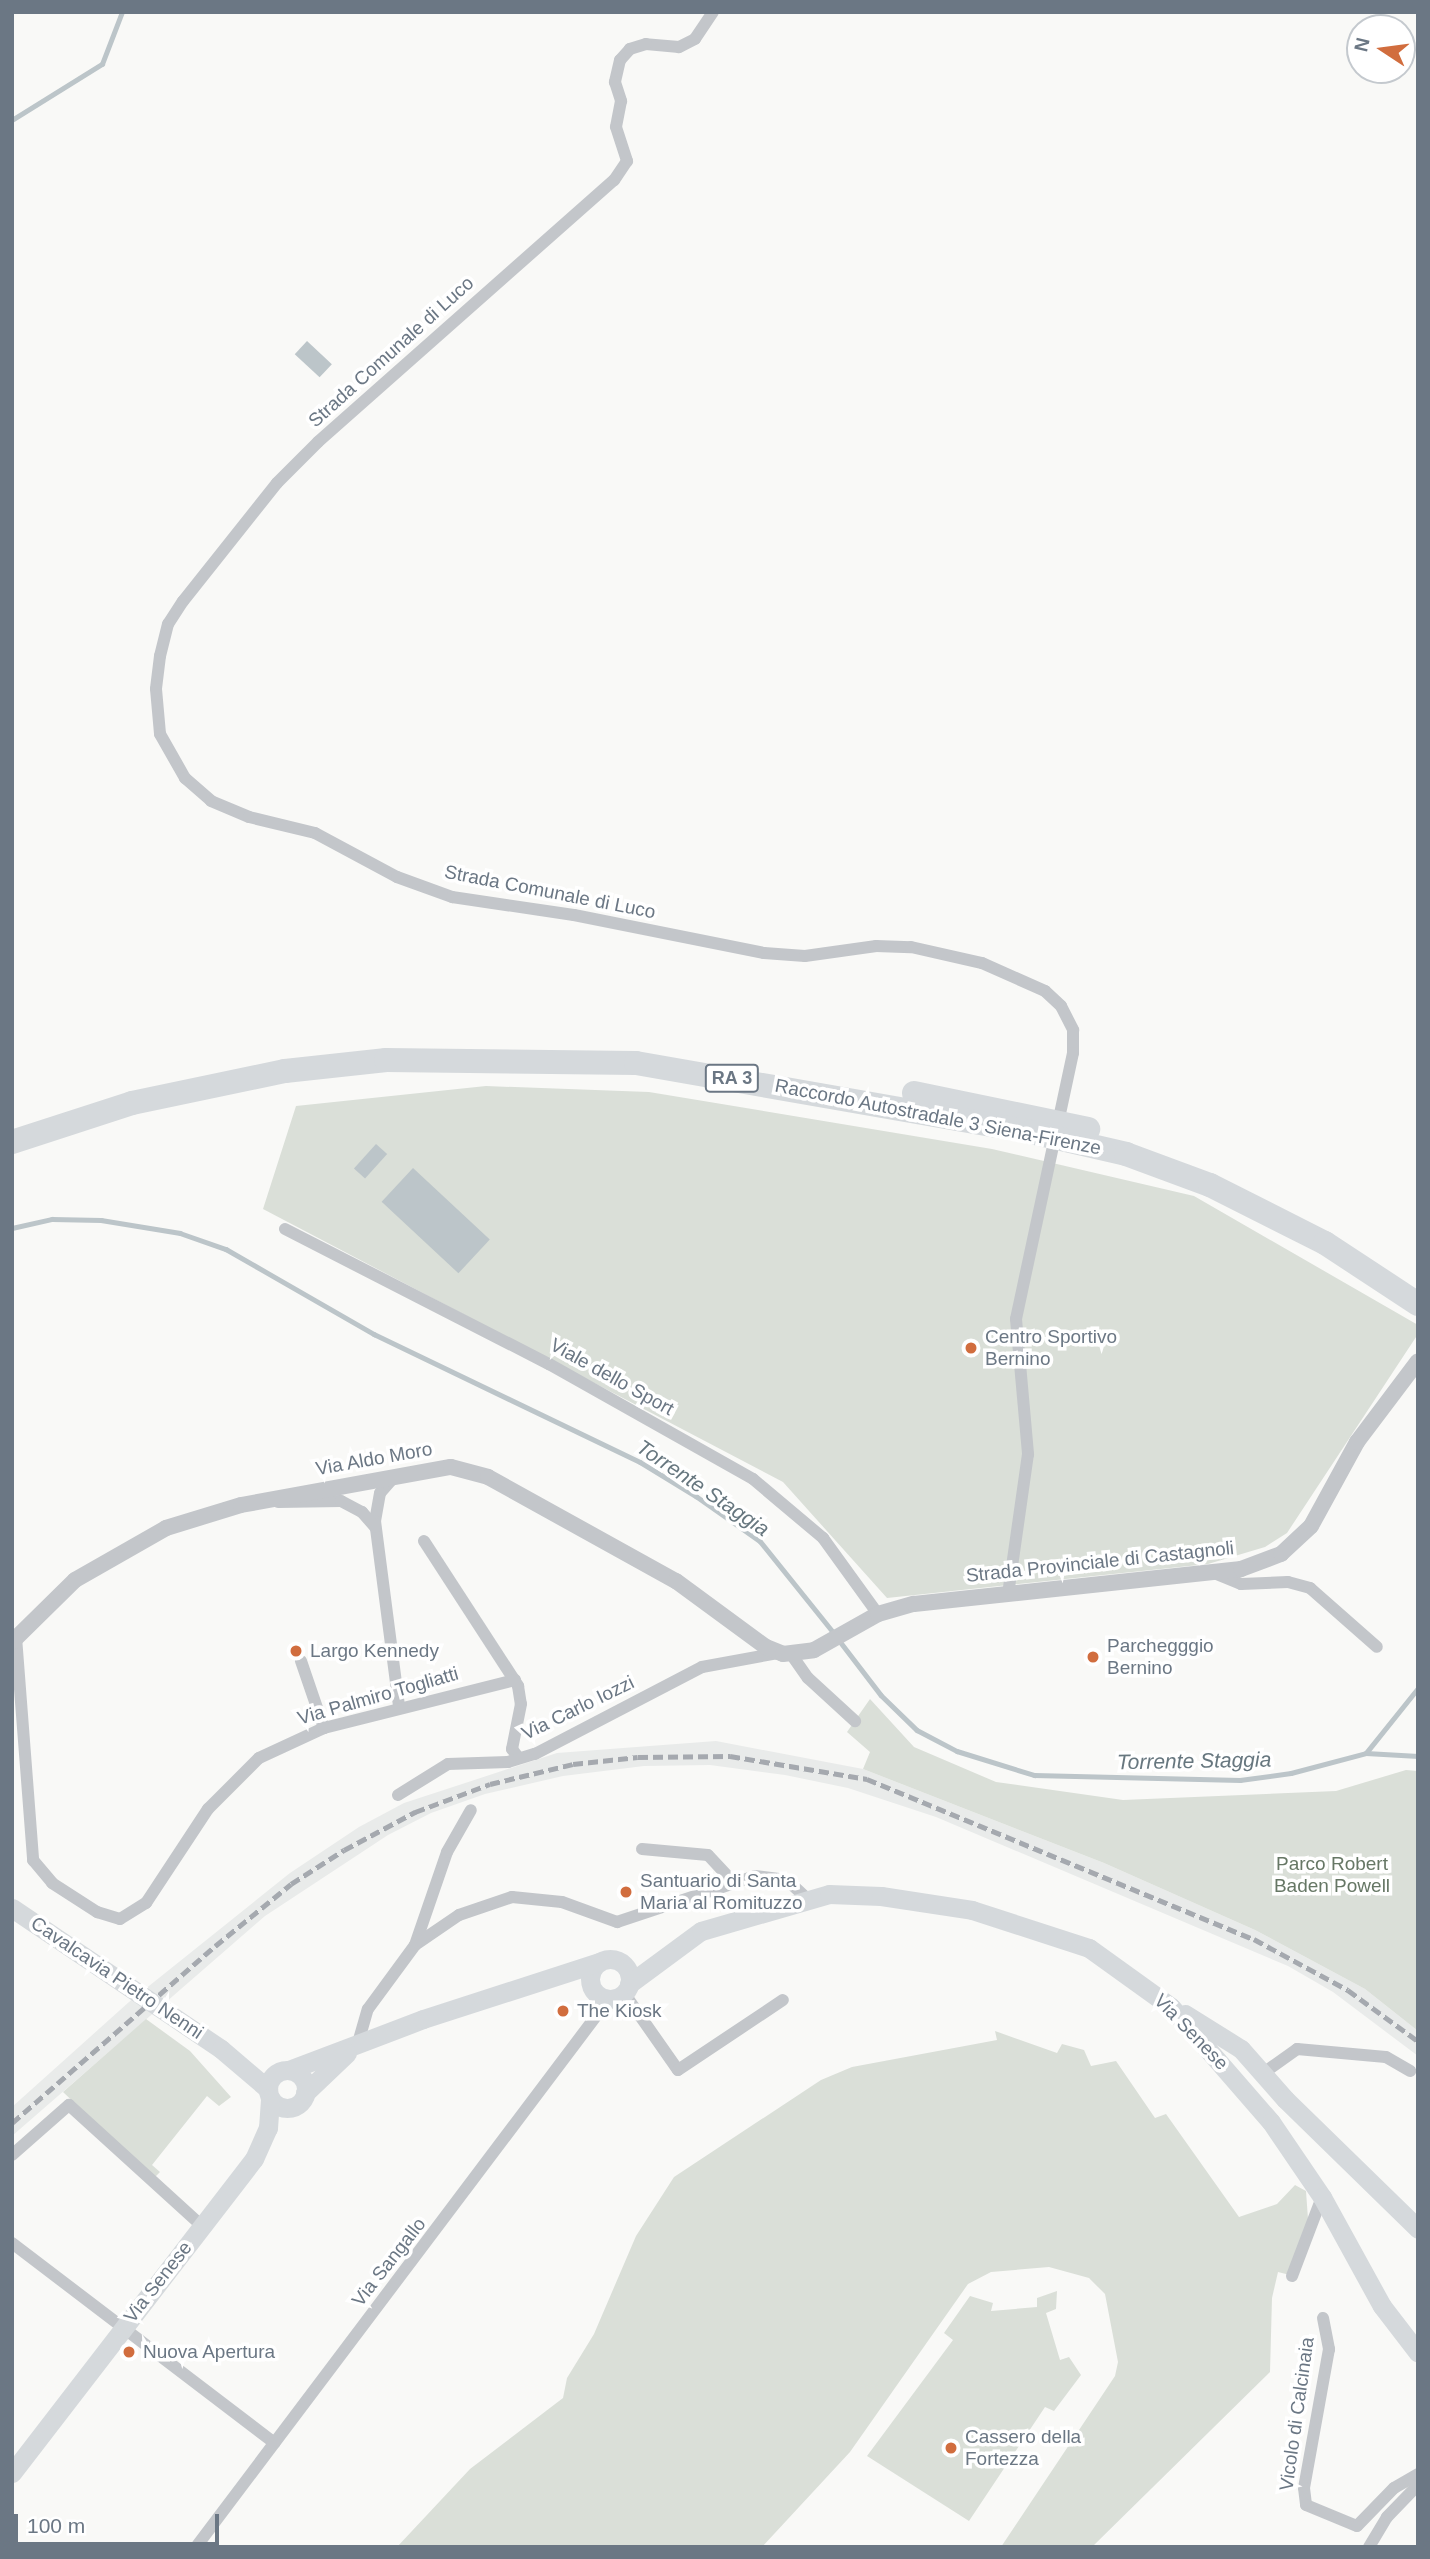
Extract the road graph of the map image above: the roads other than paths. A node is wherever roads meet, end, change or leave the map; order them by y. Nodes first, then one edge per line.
1 (713, 12) edge
2 (12, 1125) edge
3 (12, 1142) edge
4 (285, 1229) dead end
5 (1418, 1286) edge
6 (1418, 1304) edge
7 (1413, 1367) edge
8 (394, 1477) junction
9 (268, 1500) junction
10 (375, 1528) junction
11 (424, 1541) dead end
12 (1214, 1573) junction
13 (1008, 1594) junction
14 (872, 1617) junction
15 (14, 1640) edge
16 (1377, 1647) dead end
17 (785, 1654) junction
18 (301, 1661) dead end
19 (515, 1680) junction
20 (399, 1707) junction
21 (12, 1710) edge
22 (22, 1720) junction
23 (855, 1721) dead end
24 (324, 1728) junction
25 (518, 1757) junction
26 (398, 1795) dead end
27 (471, 1810) dead end
28 (642, 1849) dead end
29 (733, 1882) junction
30 (806, 1898) junction
31 (12, 1908) edge
32 (415, 1945) junction
33 (676, 1947) junction
34 (599, 1962) junction
35 (623, 1964) junction
36 (546, 1977) junction
37 (590, 1983) junction
38 (621, 1992) junction
39 (783, 2000) dead end
40 (1171, 2007) junction
41 (358, 2043) junction
42 (221, 2049) junction
43 (1247, 2055) junction
44 (287, 2070) junction
45 (1410, 2071) dead end
46 (1230, 2072) junction
47 (1262, 2074) junction
48 (269, 2093) junction
49 (302, 2098) junction
50 (12, 2155) edge
51 (254, 2159) junction
52 (1322, 2197) junction
53 (202, 2226) junction
54 (1418, 2229) edge
55 (12, 2243) edge
56 (1292, 2276) dead end
57 (1323, 2318) dead end
58 (123, 2328) junction
59 (1418, 2353) edge
60 (275, 2443) junction
61 (12, 2473) edge
62 (1418, 2474) edge
63 (1418, 2485) edge
64 (196, 2547) edge
65 (1369, 2547) edge

1 - 13 street, Strada Comunale di Luco
2 - 5 highway, Raccordo Autostradale 3 Siena-Firenze / RA 3
3 - 6 highway, Raccordo Autostradale 3 Siena-Firenze / RA 3
4 - 14 street, Viale dello Sport
7 - 12 street, Strada Provinciale di Castagnoli
8 - 9 street, Via Aldo Moro
8 - 10 street
8 - 17 street, Via Aldo Moro
9 - 10 street
9 - 15 street, Via Aldo Moro
10 - 20 street
11 - 19 street
12 - 13 street, Strada Provinciale di Castagnoli
12 - 16 street
13 - 14 street, Strada Provinciale di Castagnoli
14 - 17 street, Strada Provinciale di Castagnoli
15 - 22 street, Via Palmiro Togliatti
17 - 23 street
17 - 25 street, Via Carlo Iozzi
18 - 24 street
19 - 20 street, Via Palmiro Togliatti
19 - 25 street
20 - 24 street, Via Palmiro Togliatti
21 - 22 street
22 - 24 street, Via Palmiro Togliatti
25 - 26 street, Via Carlo Iozzi
27 - 32 street
28 - 29 street
29 - 30 street
29 - 32 street
30 - 33 main road, Via Senese
30 - 40 main road, Via Senese
31 - 42 main road, Cavalcavia Pietro Nenni
32 - 41 street
33 - 35 main road, Via Senese
33 - 38 main road, Via Senese
34 - 35 main road, Via Senese
34 - 36 main road, Via Senese
34 - 37 main road
35 - 38 main road
36 - 37 main road, Via Senese
36 - 41 main road, Via Senese
37 - 38 main road
38 - 39 street
38 - 60 street, Via Sangallo
40 - 43 main road
40 - 46 main road, Via Senese
41 - 44 main road, Via Senese
41 - 49 main road, Via Senese
42 - 44 main road, Cavalcavia Pietro Nenni
42 - 48 main road, Cavalcavia Pietro Nenni
43 - 46 main road
43 - 47 main road
44 - 48 main road
44 - 49 main road
45 - 47 street
46 - 52 main road, Via Senese
47 - 54 main road
48 - 49 main road
48 - 51 main road, Via Senese
49 - 51 main road, Via Senese
50 - 53 street
51 - 53 main road, Via Senese
52 - 56 street
52 - 59 main road, Via Senese
53 - 58 main road, Via Senese
55 - 58 street
57 - 62 street, Vicolo di Calcinaia
58 - 60 street
58 - 61 main road, Via Senese
60 - 64 street, Via Sangallo
63 - 65 street

